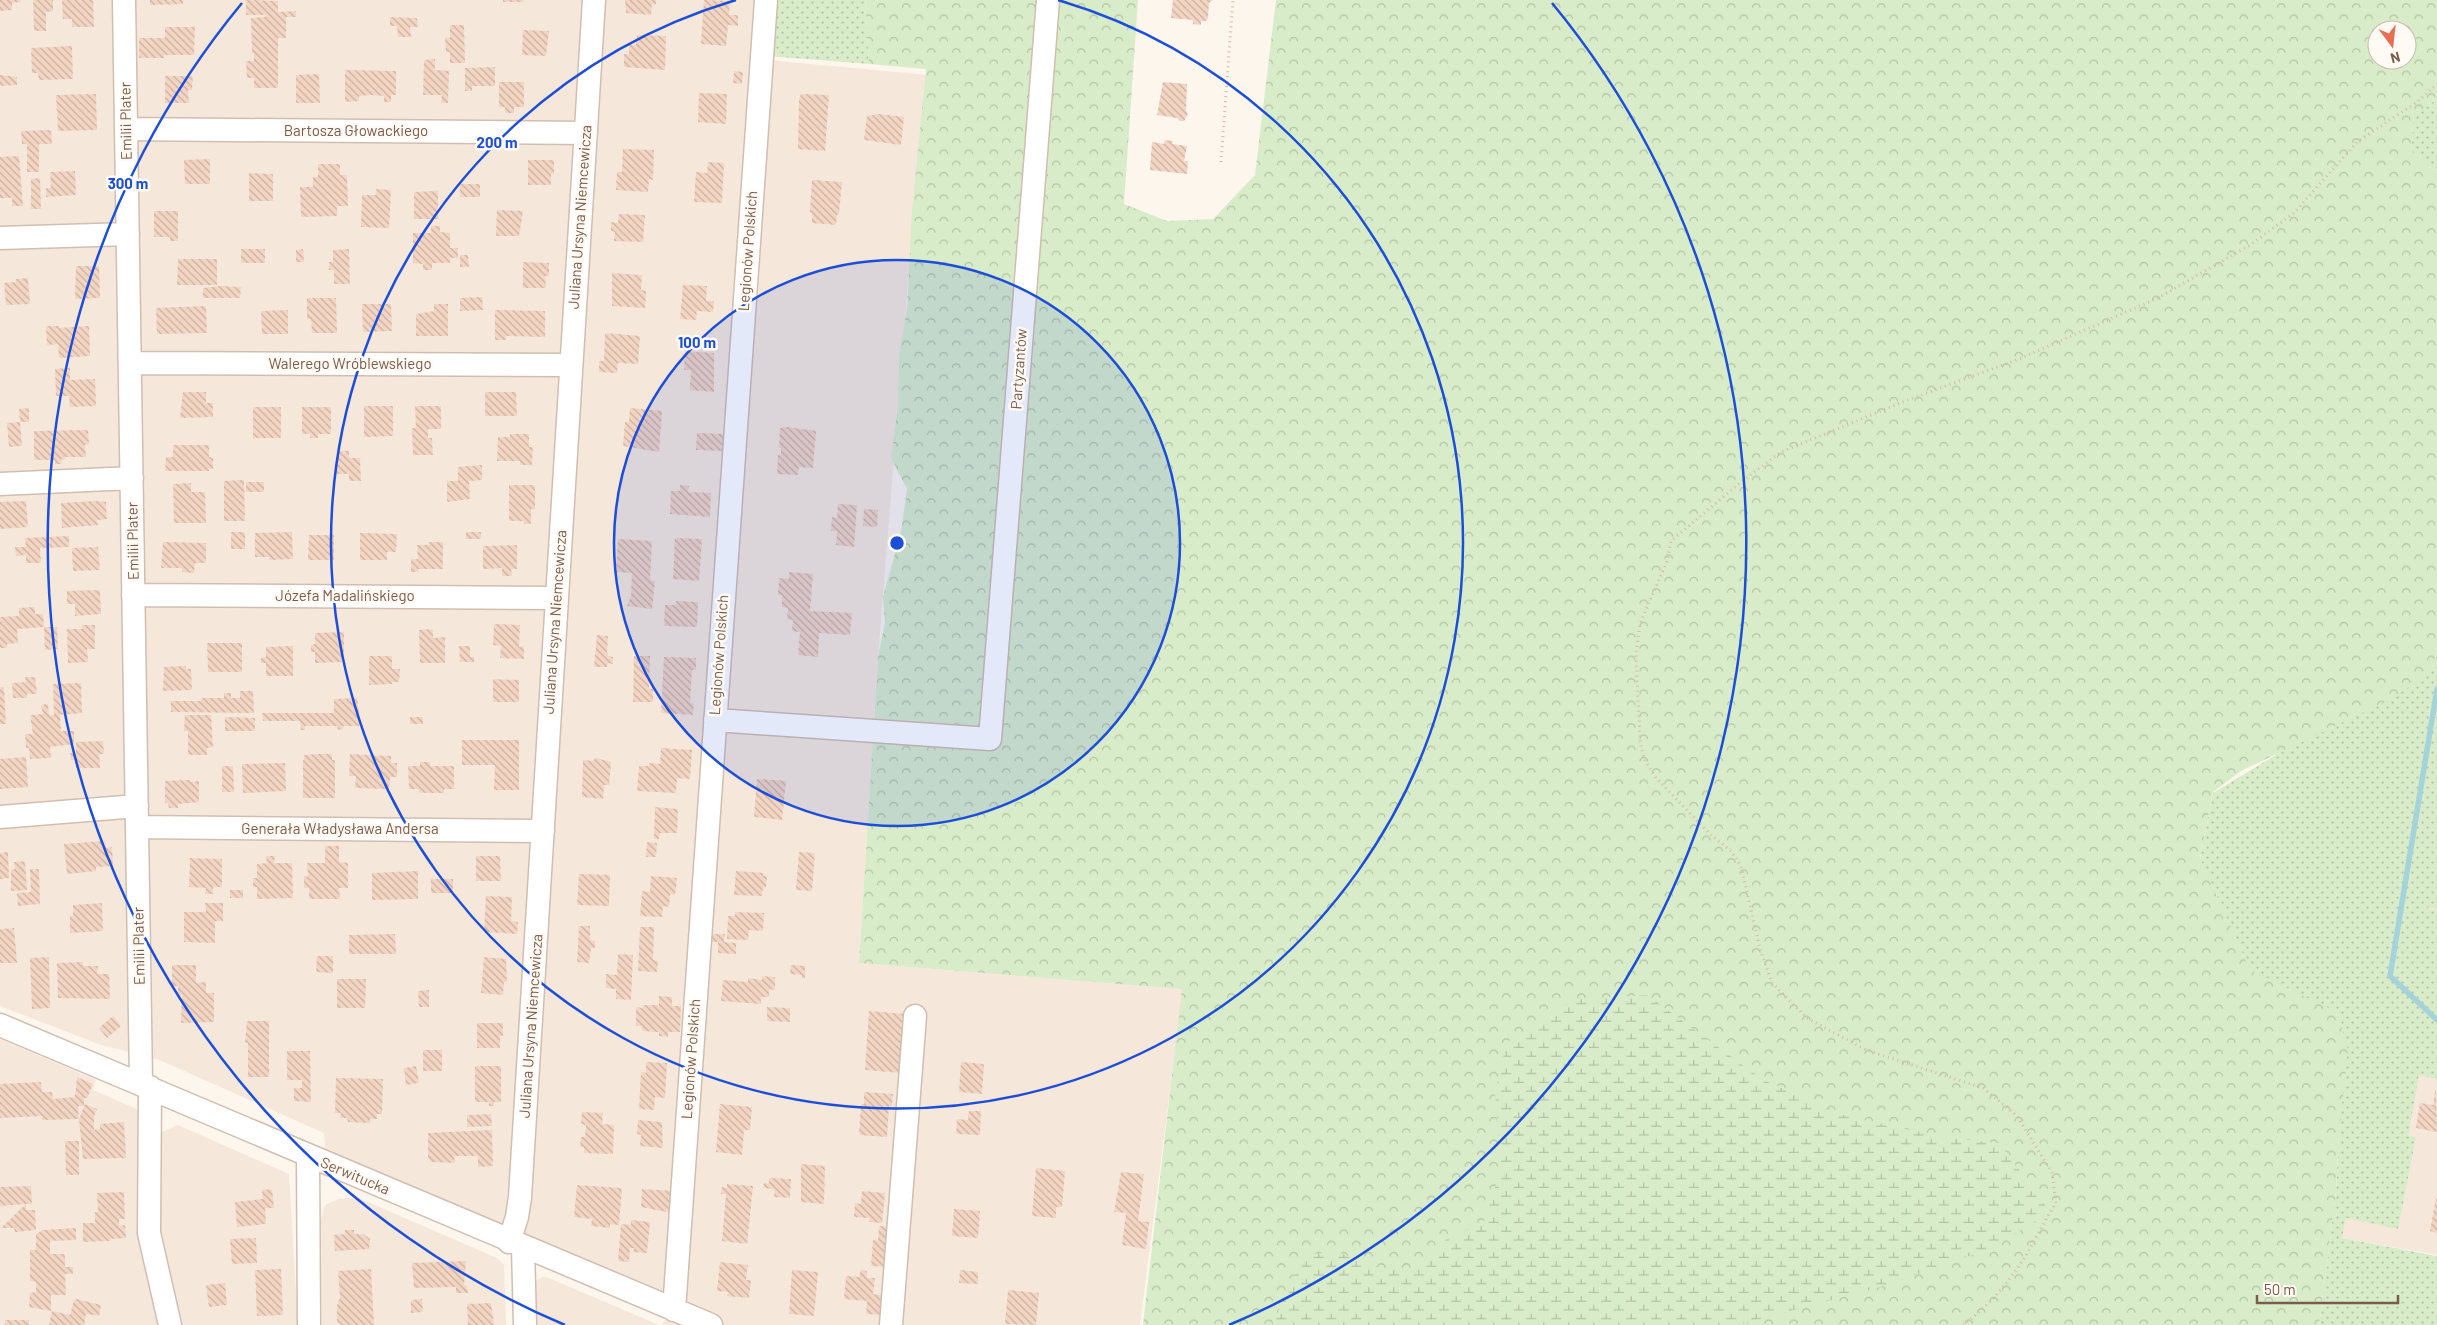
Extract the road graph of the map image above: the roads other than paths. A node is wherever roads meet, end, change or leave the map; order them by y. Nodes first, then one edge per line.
1 (124, 0) edge
2 (594, 0) edge
3 (766, 0) edge
4 (1048, 0) edge
5 (126, 129) junction
6 (586, 133) junction
7 (128, 234) junction
8 (0, 238) edge
9 (130, 363) junction
10 (571, 365) junction
11 (132, 478) junction
12 (0, 484) edge
13 (133, 595) junction
14 (557, 598) junction
15 (715, 720) junction
16 (0, 817) edge
17 (137, 817) junction
18 (542, 831) junction
19 (915, 1016) dead end
20 (0, 1025) edge
21 (145, 1085) junction
22 (308, 1155) junction
23 (516, 1244) junction
24 (674, 1310) junction
25 (170, 1325) edge
26 (309, 1325) edge
27 (525, 1325) edge
28 (711, 1325) edge
29 (891, 1325) edge

1 - 5 street, Emilii Plater
2 - 6 street, Juliana Ursyna Niemcewicza
3 - 15 street, Legionów Polskich
4 - 15 street, Partyzantów
5 - 6 street, Bartosza Głowackiego
5 - 7 street, Emilii Plater
6 - 10 street, Juliana Ursyna Niemcewicza
7 - 8 street
7 - 9 street, Emilii Plater
9 - 10 street, Walerego Wróblewskiego
9 - 11 street, Emilii Plater
10 - 14 street, Juliana Ursyna Niemcewicza
11 - 12 street
11 - 13 street, Emilii Plater
13 - 14 street, Józefa Madalińskiego
13 - 17 street, Emilii Plater
14 - 18 street, Juliana Ursyna Niemcewicza
15 - 24 street, Legionów Polskich
16 - 17 street, Generała Władysława Andersa
17 - 18 street, Generała Władysława Andersa
17 - 21 street, Emilii Plater
18 - 23 street, Juliana Ursyna Niemcewicza
19 - 29 street
20 - 21 street, Serwitucka
21 - 22 street, Serwitucka
21 - 25 street, Emilii Plater
22 - 23 street, Serwitucka
22 - 26 street
23 - 24 street, Serwitucka
23 - 27 street
24 - 28 street, Serwitucka

